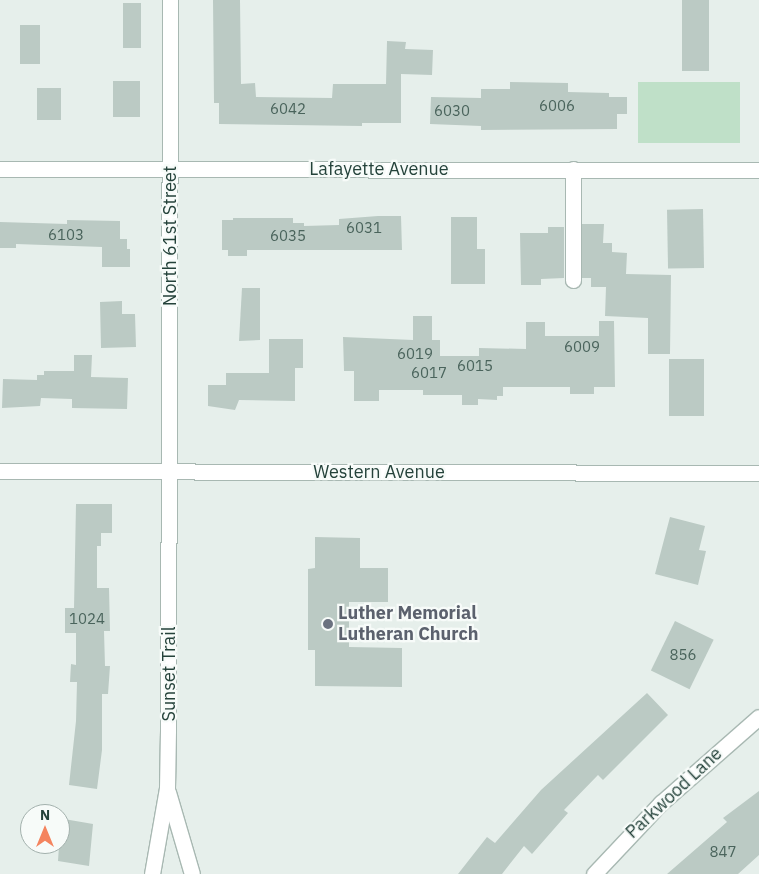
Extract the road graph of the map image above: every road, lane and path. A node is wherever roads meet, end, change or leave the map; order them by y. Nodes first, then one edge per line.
1 (170, 0) edge
2 (0, 169) edge
3 (573, 169) junction
4 (170, 170) junction
5 (759, 170) edge
6 (573, 280) dead end
7 (0, 471) edge
8 (170, 472) junction
9 (759, 473) edge
10 (759, 717) edge
11 (166, 788) junction
12 (152, 874) edge
13 (192, 874) edge
14 (594, 874) edge

1 - 4 street, North 61st Street
2 - 4 street, Lafayette Avenue
3 - 4 street, Lafayette Avenue
3 - 5 street, Lafayette Avenue
3 - 6 street
4 - 8 street, North 61st Street
7 - 8 street, Western Avenue
8 - 9 street, Western Avenue
8 - 11 street, Sunset Trail
10 - 14 street, Parkwood Lane
11 - 12 street, Sunset Trail
11 - 13 street

